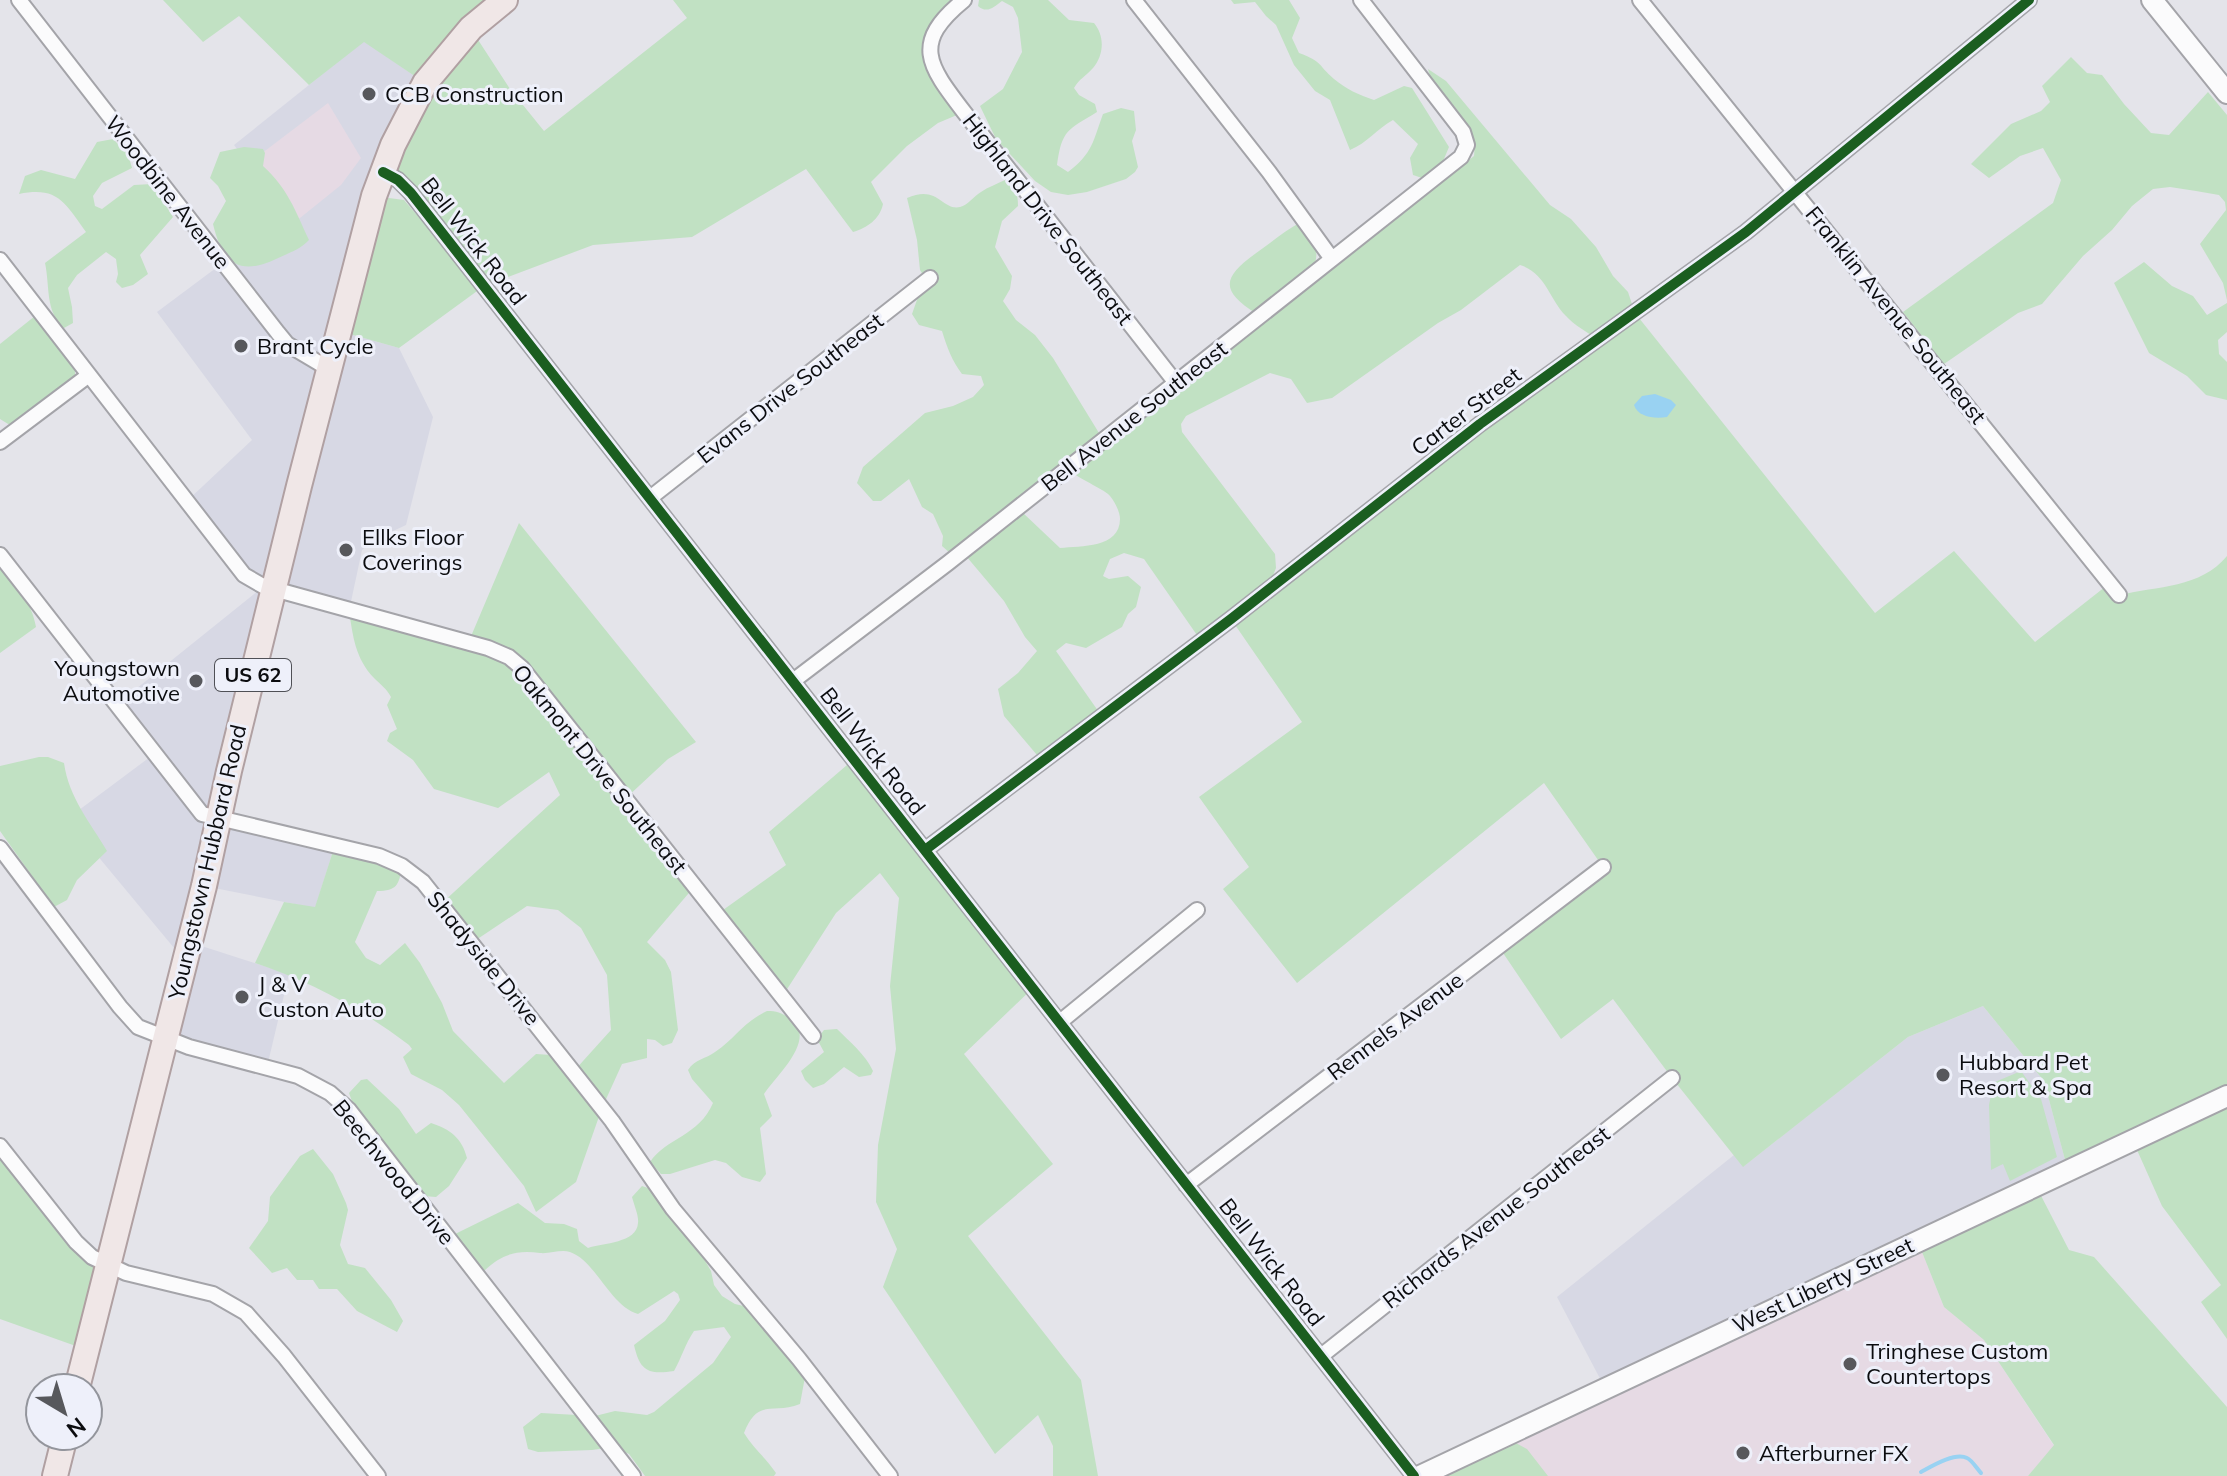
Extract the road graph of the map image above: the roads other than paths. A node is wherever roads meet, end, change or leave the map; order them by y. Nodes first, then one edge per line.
1 (19, 0) edge
2 (505, 0) edge
3 (964, 0) edge
4 (1134, 0) edge
5 (1361, 0) edge
6 (1640, 0) edge
7 (2029, 0) edge
8 (2152, 0) edge
9 (2227, 93) edge
10 (383, 172) junction
11 (1796, 190) junction
12 (1332, 259) junction
13 (0, 260) edge
14 (930, 278) dead end
15 (329, 369) junction
16 (89, 375) junction
17 (1176, 383) junction
18 (0, 442) edge
19 (650, 498) junction
20 (0, 555) edge
21 (274, 590) junction
22 (2119, 595) dead end
23 (793, 681) junction
24 (219, 819) junction
25 (0, 848) edge
26 (925, 850) junction
27 (1603, 867) dead end
28 (1197, 910) dead end
29 (1060, 1022) junction
30 (813, 1036) dead end
31 (165, 1038) junction
32 (1672, 1078) dead end
33 (2227, 1096) edge
34 (0, 1146) edge
35 (1186, 1185) junction
36 (109, 1264) junction
37 (1321, 1356) junction
38 (81, 1372) edge
39 (61, 1452) edge
40 (55, 1476) edge
41 (378, 1476) edge
42 (633, 1476) edge
43 (890, 1476) edge
44 (1414, 1476) edge
45 (1420, 1476) edge

1 - 15 street, Woodbine Avenue
2 - 10 main road, Youngstown Hubbard Road / US 62
3 - 17 street, Highland Drive Southeast
4 - 12 street
5 - 12 street, Bell Avenue Southeast
6 - 11 street, Franklin Avenue Southeast
7 - 11 street, Carter Street
8 - 9 main road
10 - 15 main road, Youngstown Hubbard Road / US 62
10 - 19 street, Bell Wick Road
11 - 22 street, Franklin Avenue Southeast
11 - 26 street, Carter Street
12 - 17 street, Bell Avenue Southeast
13 - 16 street, Oakmont Drive Southeast
14 - 19 street, Evans Drive Southeast
15 - 21 main road, Youngstown Hubbard Road / US 62
16 - 18 street
16 - 21 street, Oakmont Drive Southeast
17 - 23 street, Bell Avenue Southeast
19 - 23 street, Bell Wick Road
20 - 24 street, Shadyside Drive
21 - 24 main road, Youngstown Hubbard Road / US 62
21 - 30 street, Oakmont Drive Southeast
23 - 26 street, Bell Wick Road
24 - 31 main road, Youngstown Hubbard Road / US 62
24 - 43 street, Shadyside Drive
25 - 31 street, Beechwood Drive
26 - 29 street, Bell Wick Road
27 - 35 street, Rennels Avenue
28 - 29 street
29 - 35 street, Bell Wick Road
31 - 36 main road, Youngstown Hubbard Road / US 62
31 - 42 street, Beechwood Drive
32 - 37 street, Richards Avenue Southeast
33 - 45 main road, West Liberty Street
34 - 36 street
35 - 37 street, Bell Wick Road
36 - 38 main road, Youngstown Hubbard Road / US 62
36 - 41 street
37 - 44 street, Bell Wick Road
39 - 40 main road

